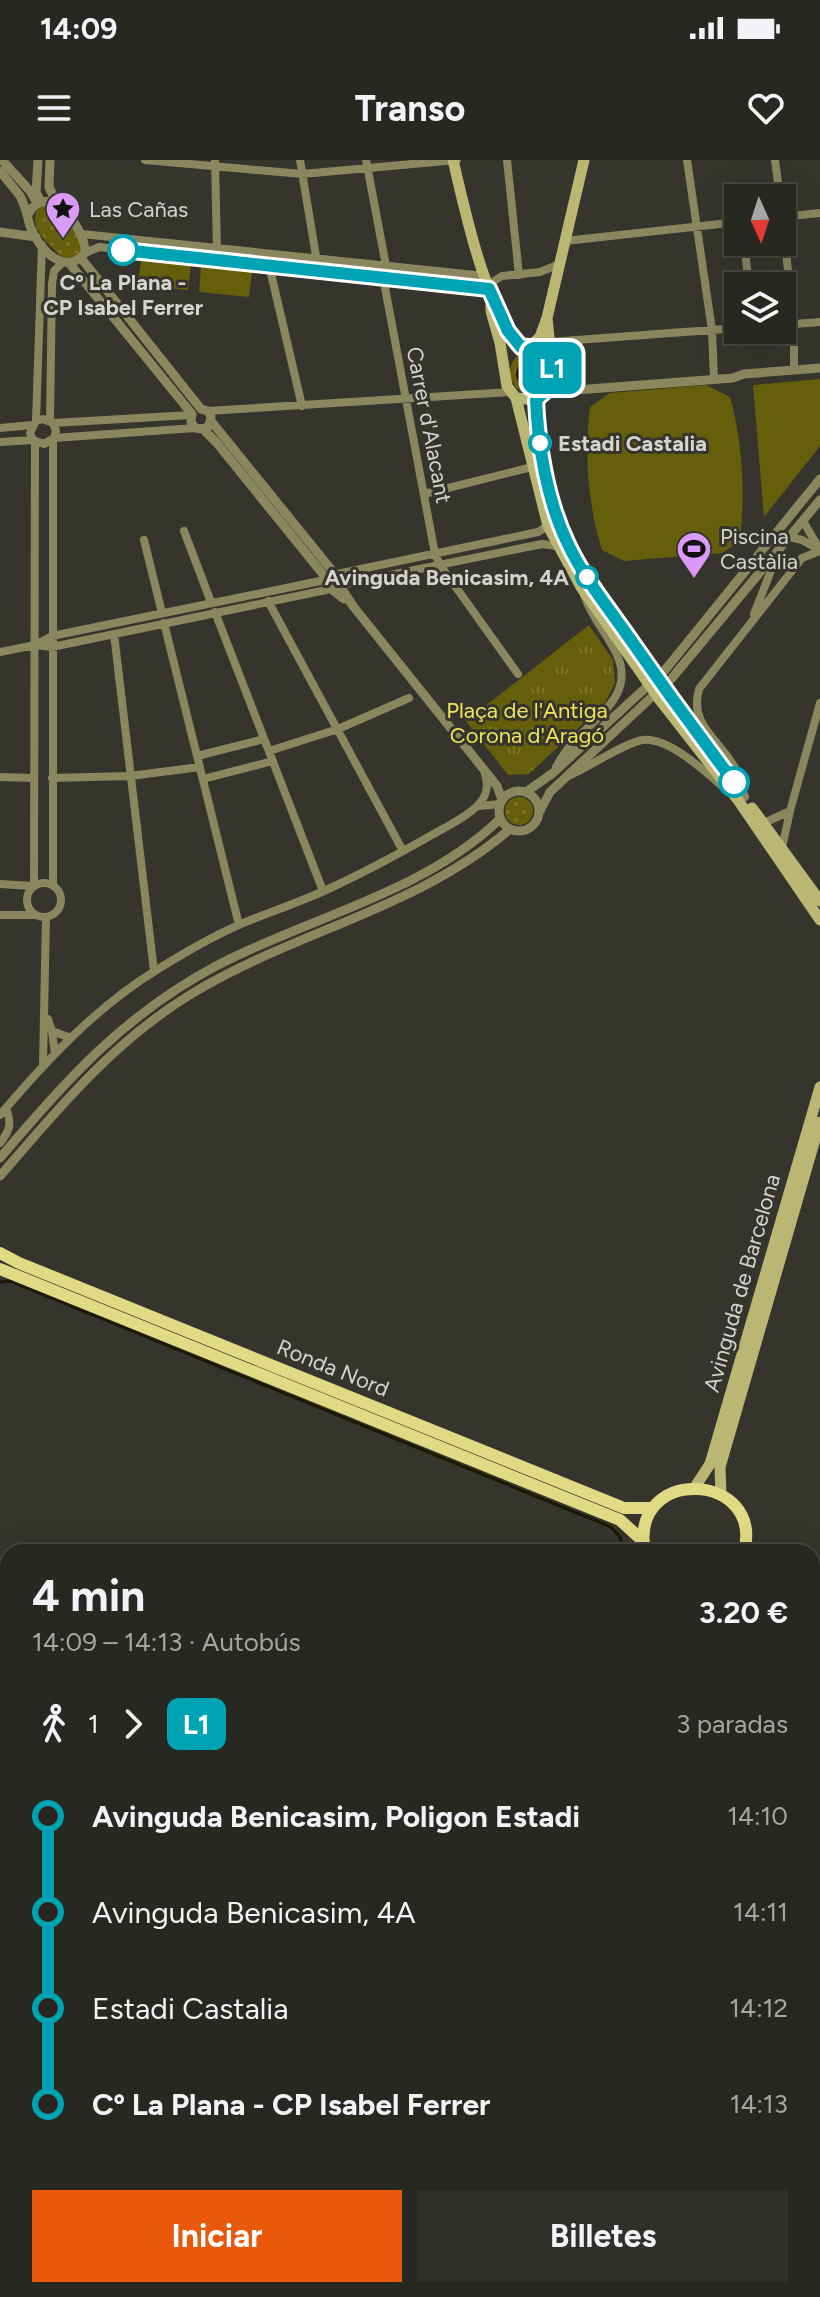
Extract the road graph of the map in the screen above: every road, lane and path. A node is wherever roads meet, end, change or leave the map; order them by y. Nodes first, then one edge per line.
1 (2, 160) edge
2 (38, 160) edge
3 (50, 160) edge
4 (145, 160) edge
5 (300, 160) edge
6 (454, 160) edge
7 (507, 160) edge
8 (584, 160) edge
9 (687, 160) edge
10 (775, 160) edge
11 (215, 163) edge
12 (367, 164) edge
13 (0, 171) edge
14 (37, 174) junction
15 (302, 174) junction
16 (778, 184) edge
17 (23, 186) junction
18 (39, 203) junction
19 (57, 204) junction
20 (820, 213) edge
21 (28, 215) junction
22 (796, 216) edge
23 (724, 224) edge
24 (697, 227) junction
25 (2, 232) edge
26 (82, 234) junction
27 (39, 241) junction
28 (565, 241) junction
29 (217, 248) junction
30 (83, 256) junction
31 (317, 259) junction
32 (217, 260) junction
33 (66, 264) junction
34 (560, 264) junction
35 (269, 265) junction
36 (386, 266) junction
37 (316, 270) junction
38 (519, 275) junction
39 (383, 277) junction
40 (488, 286) junction
41 (547, 318) junction
42 (820, 322) edge
43 (796, 324) edge
44 (724, 329) edge
45 (712, 330) junction
46 (550, 342) junction
47 (794, 344) edge
48 (525, 346) junction
49 (552, 362) junction
50 (504, 367) junction
51 (820, 368) edge
52 (794, 370) junction
53 (553, 377) junction
54 (714, 379) junction
55 (563, 391) junction
56 (508, 392) junction
57 (540, 397) junction
58 (178, 398) junction
59 (406, 399) junction
60 (302, 406) junction
61 (174, 415) junction
62 (202, 415) junction
63 (52, 422) junction
64 (34, 423) junction
65 (0, 428) edge
66 (199, 428) junction
67 (54, 439) junction
68 (34, 441) junction
69 (0, 442) edge
70 (532, 467) junction
71 (820, 479) edge
72 (424, 494) junction
73 (820, 500) edge
74 (803, 521) junction
75 (548, 526) junction
76 (184, 531) dead end
77 (528, 534) junction
78 (790, 537) junction
79 (144, 540) dead end
80 (532, 546) junction
81 (557, 546) junction
82 (820, 551) edge
83 (435, 554) junction
84 (774, 557) junction
85 (440, 565) junction
86 (316, 567) junction
87 (360, 570) junction
88 (310, 582) junction
89 (333, 582) junction
90 (360, 582) junction
91 (581, 587) junction
92 (268, 601) junction
93 (211, 602) junction
94 (353, 606) junction
95 (215, 612) junction
96 (162, 613) junction
97 (164, 623) junction
98 (749, 626) junction
99 (114, 634) junction
100 (52, 636) junction
101 (35, 645) junction
102 (52, 647) junction
103 (0, 652) edge
104 (518, 674) dead end
105 (648, 674) junction
106 (409, 698) dead end
107 (820, 703) edge
108 (338, 729) junction
109 (264, 739) junction
110 (269, 751) junction
111 (197, 756) junction
112 (273, 761) junction
113 (200, 767) junction
114 (483, 768) junction
115 (553, 773) junction
116 (130, 776) junction
117 (0, 777) edge
118 (34, 778) junction
119 (52, 778) junction
120 (564, 778) junction
121 (203, 779) junction
122 (497, 786) junction
123 (514, 792) junction
124 (526, 792) junction
125 (742, 798) junction
126 (479, 806) junction
127 (500, 809) junction
128 (540, 811) junction
129 (790, 811) junction
130 (764, 823) junction
131 (510, 829) junction
132 (782, 848) junction
133 (403, 851) junction
134 (0, 884) edge
135 (53, 885) junction
136 (34, 886) junction
137 (323, 891) junction
138 (820, 901) edge
139 (0, 915) edge
140 (41, 916) junction
141 (820, 920) edge
142 (239, 925) junction
143 (154, 971) junction
144 (46, 1015) junction
145 (52, 1031) junction
146 (71, 1038) junction
147 (44, 1043) junction
148 (55, 1054) junction
149 (43, 1066) junction
150 (820, 1087) edge
151 (3, 1112) edge
152 (820, 1122) edge
153 (0, 1143) edge
154 (0, 1158) edge
155 (0, 1176) edge
156 (0, 1253) edge
157 (0, 1269) edge
158 (695, 1487) junction
159 (721, 1495) junction
160 (653, 1508) junction
161 (641, 1544) edge
162 (644, 1544) edge
163 (747, 1544) edge

1 - 17 street
2 - 14 street
3 - 19 street
4 - 11 street
5 - 15 street
6 - 12 street
6 - 40 main road
7 - 38 street
8 - 28 main road
9 - 24 street
10 - 16 street
11 - 15 street
11 - 29 street
12 - 15 street
12 - 36 street, Carrer d'Alacant
13 - 21 street
14 - 17 street
14 - 18 street
15 - 31 street
17 - 18 street
18 - 19 street
18 - 21 street
19 - 26 street
20 - 22 street
21 - 25 street
21 - 27 street
23 - 24 street
24 - 28 street
24 - 45 street
25 - 27 street
26 - 29 street
26 - 30 street
27 - 33 street
27 - 64 street
28 - 34 main road
29 - 31 street
29 - 32 street
30 - 32 street
30 - 33 street
30 - 62 street
31 - 36 street
31 - 37 street
32 - 35 street
33 - 58 street
33 - 63 street
34 - 38 street
34 - 41 main road
35 - 37 street
35 - 60 street
36 - 39 street, Carrer d'Alacant
36 - 40 street
37 - 39 street
38 - 40 street
39 - 40 street
39 - 59 street, Carrer d'Alacant
40 - 48 main road
40 - 50 main road
41 - 46 main road
41 - 48 main road
42 - 43 street
44 - 45 street
45 - 46 street
45 - 54 street
46 - 49 main road
47 - 52 street
48 - 49 main road
48 - 50 main road
49 - 53 main road
50 - 56 main road
51 - 52 street
52 - 54 street
53 - 55 street
53 - 57 main road
54 - 55 street
55 - 57 street
56 - 57 main road
56 - 59 street
56 - 70 main road
57 - 105 main road
58 - 61 street
58 - 62 street
59 - 60 street
59 - 72 street, Carrer d'Alacant
60 - 62 street
61 - 62 street
61 - 63 street
62 - 66 street
62 - 66 street
62 - 89 street
63 - 64 street
63 - 67 street
64 - 65 street
64 - 68 street
66 - 67 street
66 - 86 street
67 - 68 street
67 - 100 street
68 - 69 street
68 - 101 street
70 - 72 street
70 - 75 main road
71 - 115 street
72 - 83 street, Carrer d'Alacant
73 - 74 street
74 - 78 street
74 - 82 street
75 - 77 street
75 - 81 main road
76 - 93 street
77 - 80 street
77 - 83 street
78 - 82 street
78 - 84 street
79 - 96 street
80 - 81 street
80 - 85 street
81 - 91 main road
82 - 98 street
83 - 85 street, Carrer d'Alacant
83 - 87 street
84 - 98 street
84 - 120 street
85 - 90 street
85 - 104 street, Carrer d'Alacant
86 - 88 street
86 - 89 street
87 - 89 street
87 - 90 street
88 - 89 street
88 - 93 street
89 - 90 street
89 - 92 street
89 - 94 street
90 - 94 street
91 - 105 main road
91 - 115 street
92 - 95 street
92 - 108 street
93 - 96 street
94 - 114 street
95 - 97 street
95 - 109 street
96 - 100 street
97 - 99 street
97 - 111 street
98 - 125 street
99 - 102 street
99 - 116 street
100 - 101 street
100 - 102 street
101 - 102 street
101 - 103 street
101 - 118 street
102 - 119 street
105 - 125 main road, bridge
106 - 108 street
107 - 129 street
108 - 110 street
108 - 133 street
109 - 110 street
109 - 111 street
110 - 112 street
111 - 113 street
112 - 121 street
112 - 137 street
113 - 116 street
113 - 121 street
114 - 122 street
114 - 126 street
115 - 124 street
116 - 119 street
116 - 143 street
117 - 118 street
118 - 136 street
119 - 135 street
120 - 125 street
120 - 128 street
121 - 142 street
122 - 123 street
122 - 127 street
123 - 124 street
123 - 127 street
124 - 128 street
125 - 130 main road
125 - 141 main road
126 - 127 street
126 - 133 street
127 - 131 street
127 - 154 street
128 - 131 street
129 - 130 street
129 - 132 street
130 - 132 main road
131 - 155 street
132 - 138 main road
133 - 137 street
134 - 136 street
135 - 136 street
135 - 140 street
136 - 140 street
137 - 142 street
139 - 140 street
140 - 144 street
142 - 143 street
143 - 146 street
144 - 145 street
144 - 147 street
145 - 146 street
145 - 148 street
146 - 148 street
147 - 148 street
147 - 149 street
148 - 149 street
149 - 151 street
150 - 158 main road, Avinguda de Barcelona
151 - 153 street
152 - 159 main road, Avinguda de Barcelona
156 - 160 main road, Ronda Nord
157 - 161 main road, Ronda Nord
158 - 159 main road
158 - 160 main road
159 - 163 main road
160 - 162 main road

